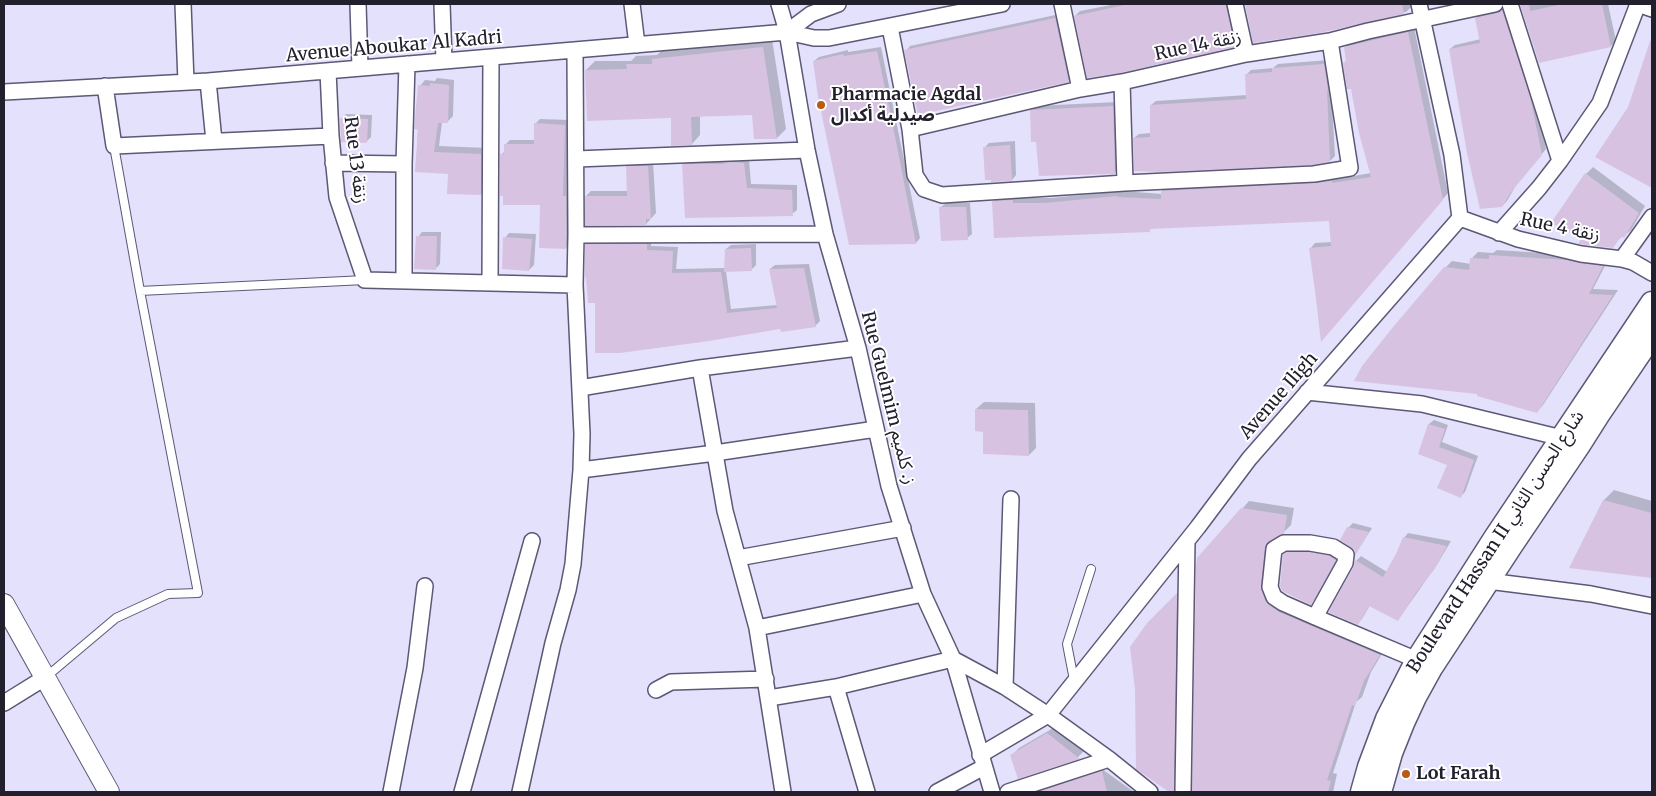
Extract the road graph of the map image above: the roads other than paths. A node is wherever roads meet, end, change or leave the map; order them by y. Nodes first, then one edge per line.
1 (184, 4) edge
2 (358, 4) edge
3 (442, 4) edge
4 (632, 4) edge
5 (779, 4) edge
6 (838, 4) edge
7 (1002, 4) edge
8 (1062, 4) edge
9 (1235, 4) edge
10 (1419, 4) edge
11 (1495, 4) edge
12 (1510, 4) edge
13 (1638, 4) edge
14 (1652, 9) edge
15 (1422, 19) junction
16 (890, 27) junction
17 (787, 32) junction
18 (1330, 42) junction
19 (637, 45) junction
20 (575, 51) junction
21 (1246, 54) junction
22 (491, 57) junction
23 (444, 61) junction
24 (407, 64) junction
25 (360, 68) junction
26 (328, 71) junction
27 (208, 81) junction
28 (186, 82) junction
29 (1122, 82) junction
30 (105, 86) junction
31 (1080, 89) junction
32 (4, 92) edge
33 (910, 129) junction
34 (330, 136) junction
35 (214, 141) junction
36 (114, 146) junction
37 (806, 150) junction
38 (576, 159) junction
39 (1560, 161) junction
40 (333, 163) junction
41 (404, 164) junction
42 (1125, 183) junction
43 (1652, 217) edge
44 (1460, 218) junction
45 (1499, 233) junction
46 (825, 234) junction
47 (576, 235) junction
48 (1622, 259) junction
49 (1652, 273) edge
50 (365, 280) junction
51 (404, 281) junction
52 (490, 283) junction
53 (575, 285) junction
54 (140, 291) junction
55 (1652, 303) edge
56 (1652, 335) edge
57 (858, 348) junction
58 (700, 368) junction
59 (580, 388) junction
60 (1307, 392) junction
61 (876, 429) junction
62 (1570, 441) junction
63 (715, 453) junction
64 (581, 470) junction
65 (1011, 499) dead end
66 (903, 528) junction
67 (532, 541) dead end
68 (1187, 541) junction
69 (738, 558) junction
70 (1091, 569) dead end
71 (1488, 581) junction
72 (425, 586) dead end
73 (923, 594) junction
74 (4, 604) edge
75 (1652, 606) edge
76 (1315, 617) junction
77 (757, 628) junction
78 (953, 659) junction
79 (1417, 660) junction
80 (46, 677) junction
81 (766, 679) junction
82 (1074, 682) junction
83 (836, 686) junction
84 (1005, 687) junction
85 (656, 690) dead end
86 (769, 698) junction
87 (4, 704) edge
88 (1048, 715) junction
89 (1109, 759) junction
90 (982, 761) junction
91 (109, 792) edge
92 (391, 792) edge
93 (462, 792) edge
94 (520, 792) edge
95 (783, 792) edge
96 (867, 792) edge
97 (937, 792) edge
98 (992, 792) edge
99 (1008, 792) edge
100 (1150, 792) edge
101 (1183, 792) edge
102 (1362, 792) edge
103 (1380, 792) edge

1 - 28 street
2 - 25 street
3 - 23 street
4 - 19 street
5 - 17 street, Rue Guelmim ز. كلميم
6 - 17 street
7 - 16 street, Avenue Aboukar Al Kadri
8 - 31 street
9 - 21 street
10 - 15 street
11 - 15 street, Rue 14 زنقة
12 - 39 street
13 - 14 street
13 - 39 street
15 - 18 street, Rue 14 زنقة
15 - 44 street
16 - 17 street, Avenue Aboukar Al Kadri
16 - 33 street
17 - 19 street, Avenue Aboukar Al Kadri
17 - 37 street, Rue Guelmim ز. كلميم
18 - 21 street, Rue 14 زنقة
18 - 42 street
19 - 20 street, Avenue Aboukar Al Kadri
20 - 22 street, Avenue Aboukar Al Kadri
20 - 38 street
21 - 29 street, Rue 14 زنقة
22 - 23 street, Avenue Aboukar Al Kadri
22 - 52 street
23 - 24 street, Avenue Aboukar Al Kadri
24 - 25 street, Avenue Aboukar Al Kadri
24 - 41 street
25 - 26 street, Avenue Aboukar Al Kadri
26 - 27 street, Avenue Aboukar Al Kadri
26 - 34 street, Rue 13 زنقة
27 - 28 street, Avenue Aboukar Al Kadri
27 - 35 street
28 - 30 street, Avenue Aboukar Al Kadri
29 - 31 street, Rue 14 زنقة
29 - 42 street
30 - 32 street, Avenue Aboukar Al Kadri
30 - 36 street
31 - 33 street, Rue 14 زنقة
33 - 42 street
34 - 35 street
34 - 40 street, Rue 13 زنقة
35 - 36 street
36 - 54 lane
37 - 38 street
37 - 46 street, Rue Guelmim ز. كلميم
38 - 47 street
39 - 45 street
40 - 41 street
40 - 50 street, Rue 13 زنقة
41 - 51 street
43 - 48 street
44 - 45 street, Rue 4 زنقة
44 - 60 street, Avenue Iligh
45 - 48 street, Rue 4 زنقة
46 - 47 street
46 - 57 street, Rue Guelmim ز. كلميم
47 - 53 street
48 - 49 street, Rue 4 زنقة
50 - 51 street
50 - 54 lane
51 - 52 street
52 - 53 street
53 - 59 street
54 - 80 lane
55 - 62 main road, Boulevard Hassan II شارع الحسن الثاني
56 - 62 main road, Boulevard Hassan II شارع الحسن الثاني
57 - 58 street
57 - 61 street, Rue Guelmim ز. كلميم
58 - 59 street
58 - 63 street
59 - 64 street
60 - 62 street
60 - 68 street, Avenue Iligh
61 - 63 street
61 - 66 street, Rue Guelmim ز. كلميم
62 - 71 main road, Boulevard Hassan II شارع الحسن الثاني
62 - 79 main road, Boulevard Hassan II شارع الحسن الثاني
63 - 64 street
63 - 69 street
64 - 94 street
65 - 84 street
66 - 69 street
66 - 73 street, Rue Guelmim ز. كلميم
67 - 93 street
68 - 82 street, Avenue Iligh
68 - 101 street
69 - 77 street
70 - 82 lane
71 - 75 street
71 - 103 main road, Boulevard Hassan II شارع الحسن الثاني
72 - 92 street
73 - 77 street
73 - 78 street, Rue Guelmim ز. كلميم
74 - 80 main road
76 - 76 street
76 - 79 street
77 - 81 street
78 - 83 street
78 - 84 street
78 - 90 street, Rue Guelmim ز. كلميم
79 - 102 main road, Boulevard Hassan II شارع الحسن الثاني
80 - 87 street
80 - 91 main road
81 - 85 street
81 - 86 street
82 - 88 street, Avenue Iligh
83 - 86 street
83 - 96 street
84 - 88 street
86 - 95 street
88 - 89 street
88 - 90 street, Avenue Iligh
89 - 99 street
89 - 100 street
90 - 97 street, Avenue Iligh
90 - 98 street, Rue Guelmim ز. كلميم

